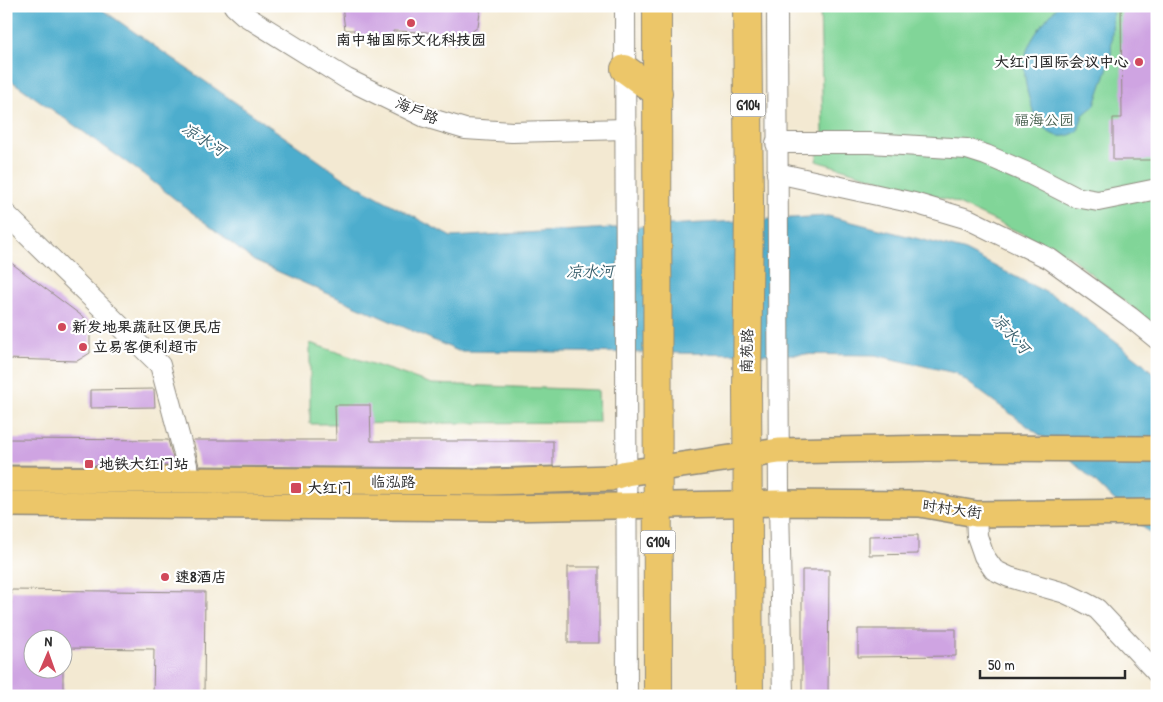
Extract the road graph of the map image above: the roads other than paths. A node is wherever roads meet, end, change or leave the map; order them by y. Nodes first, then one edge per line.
1 (234, 6) edge
2 (625, 6) edge
3 (657, 6) edge
4 (747, 6) edge
5 (777, 6) edge
6 (625, 69) junction
7 (658, 93) junction
8 (626, 129) junction
9 (776, 143) junction
10 (777, 173) junction
11 (1157, 189) edge
12 (6, 214) edge
13 (1157, 339) edge
14 (1157, 449) edge
15 (779, 451) junction
16 (747, 456) junction
17 (658, 469) junction
18 (626, 473) junction
19 (6, 479) edge
20 (188, 481) junction
21 (748, 503) junction
22 (779, 503) junction
23 (6, 504) edge
24 (658, 505) junction
25 (626, 506) junction
26 (1157, 512) edge
27 (976, 514) junction
28 (1157, 673) edge
29 (627, 696) edge
30 (658, 696) edge
31 (749, 696) edge
32 (783, 696) edge

1 - 8 street, 海户路
2 - 6 street
3 - 7 highway, G104
4 - 16 highway, 南苑路 / G104
5 - 9 street
6 - 7 highway
6 - 8 street
7 - 17 highway, G104
8 - 18 street
9 - 10 street
9 - 11 street
10 - 13 street
10 - 15 street
12 - 20 street
14 - 15 main road
15 - 16 main road, 临泓路
15 - 22 street
16 - 17 main road, 临泓路
16 - 21 highway, 南苑路 / G104
17 - 18 main road, 临泓路
17 - 24 highway, G104
18 - 20 main road, 临泓路
18 - 25 street
19 - 20 main road, 临泓路
21 - 22 main road, 时村大街
21 - 24 main road, 临泓路
21 - 31 highway, 南苑路 / G104
22 - 27 main road, 时村大街
22 - 32 street
23 - 25 main road, 临泓路
24 - 25 main road, 临泓路
24 - 30 highway, G104
25 - 29 street
26 - 27 main road, 时村大街
27 - 28 street

